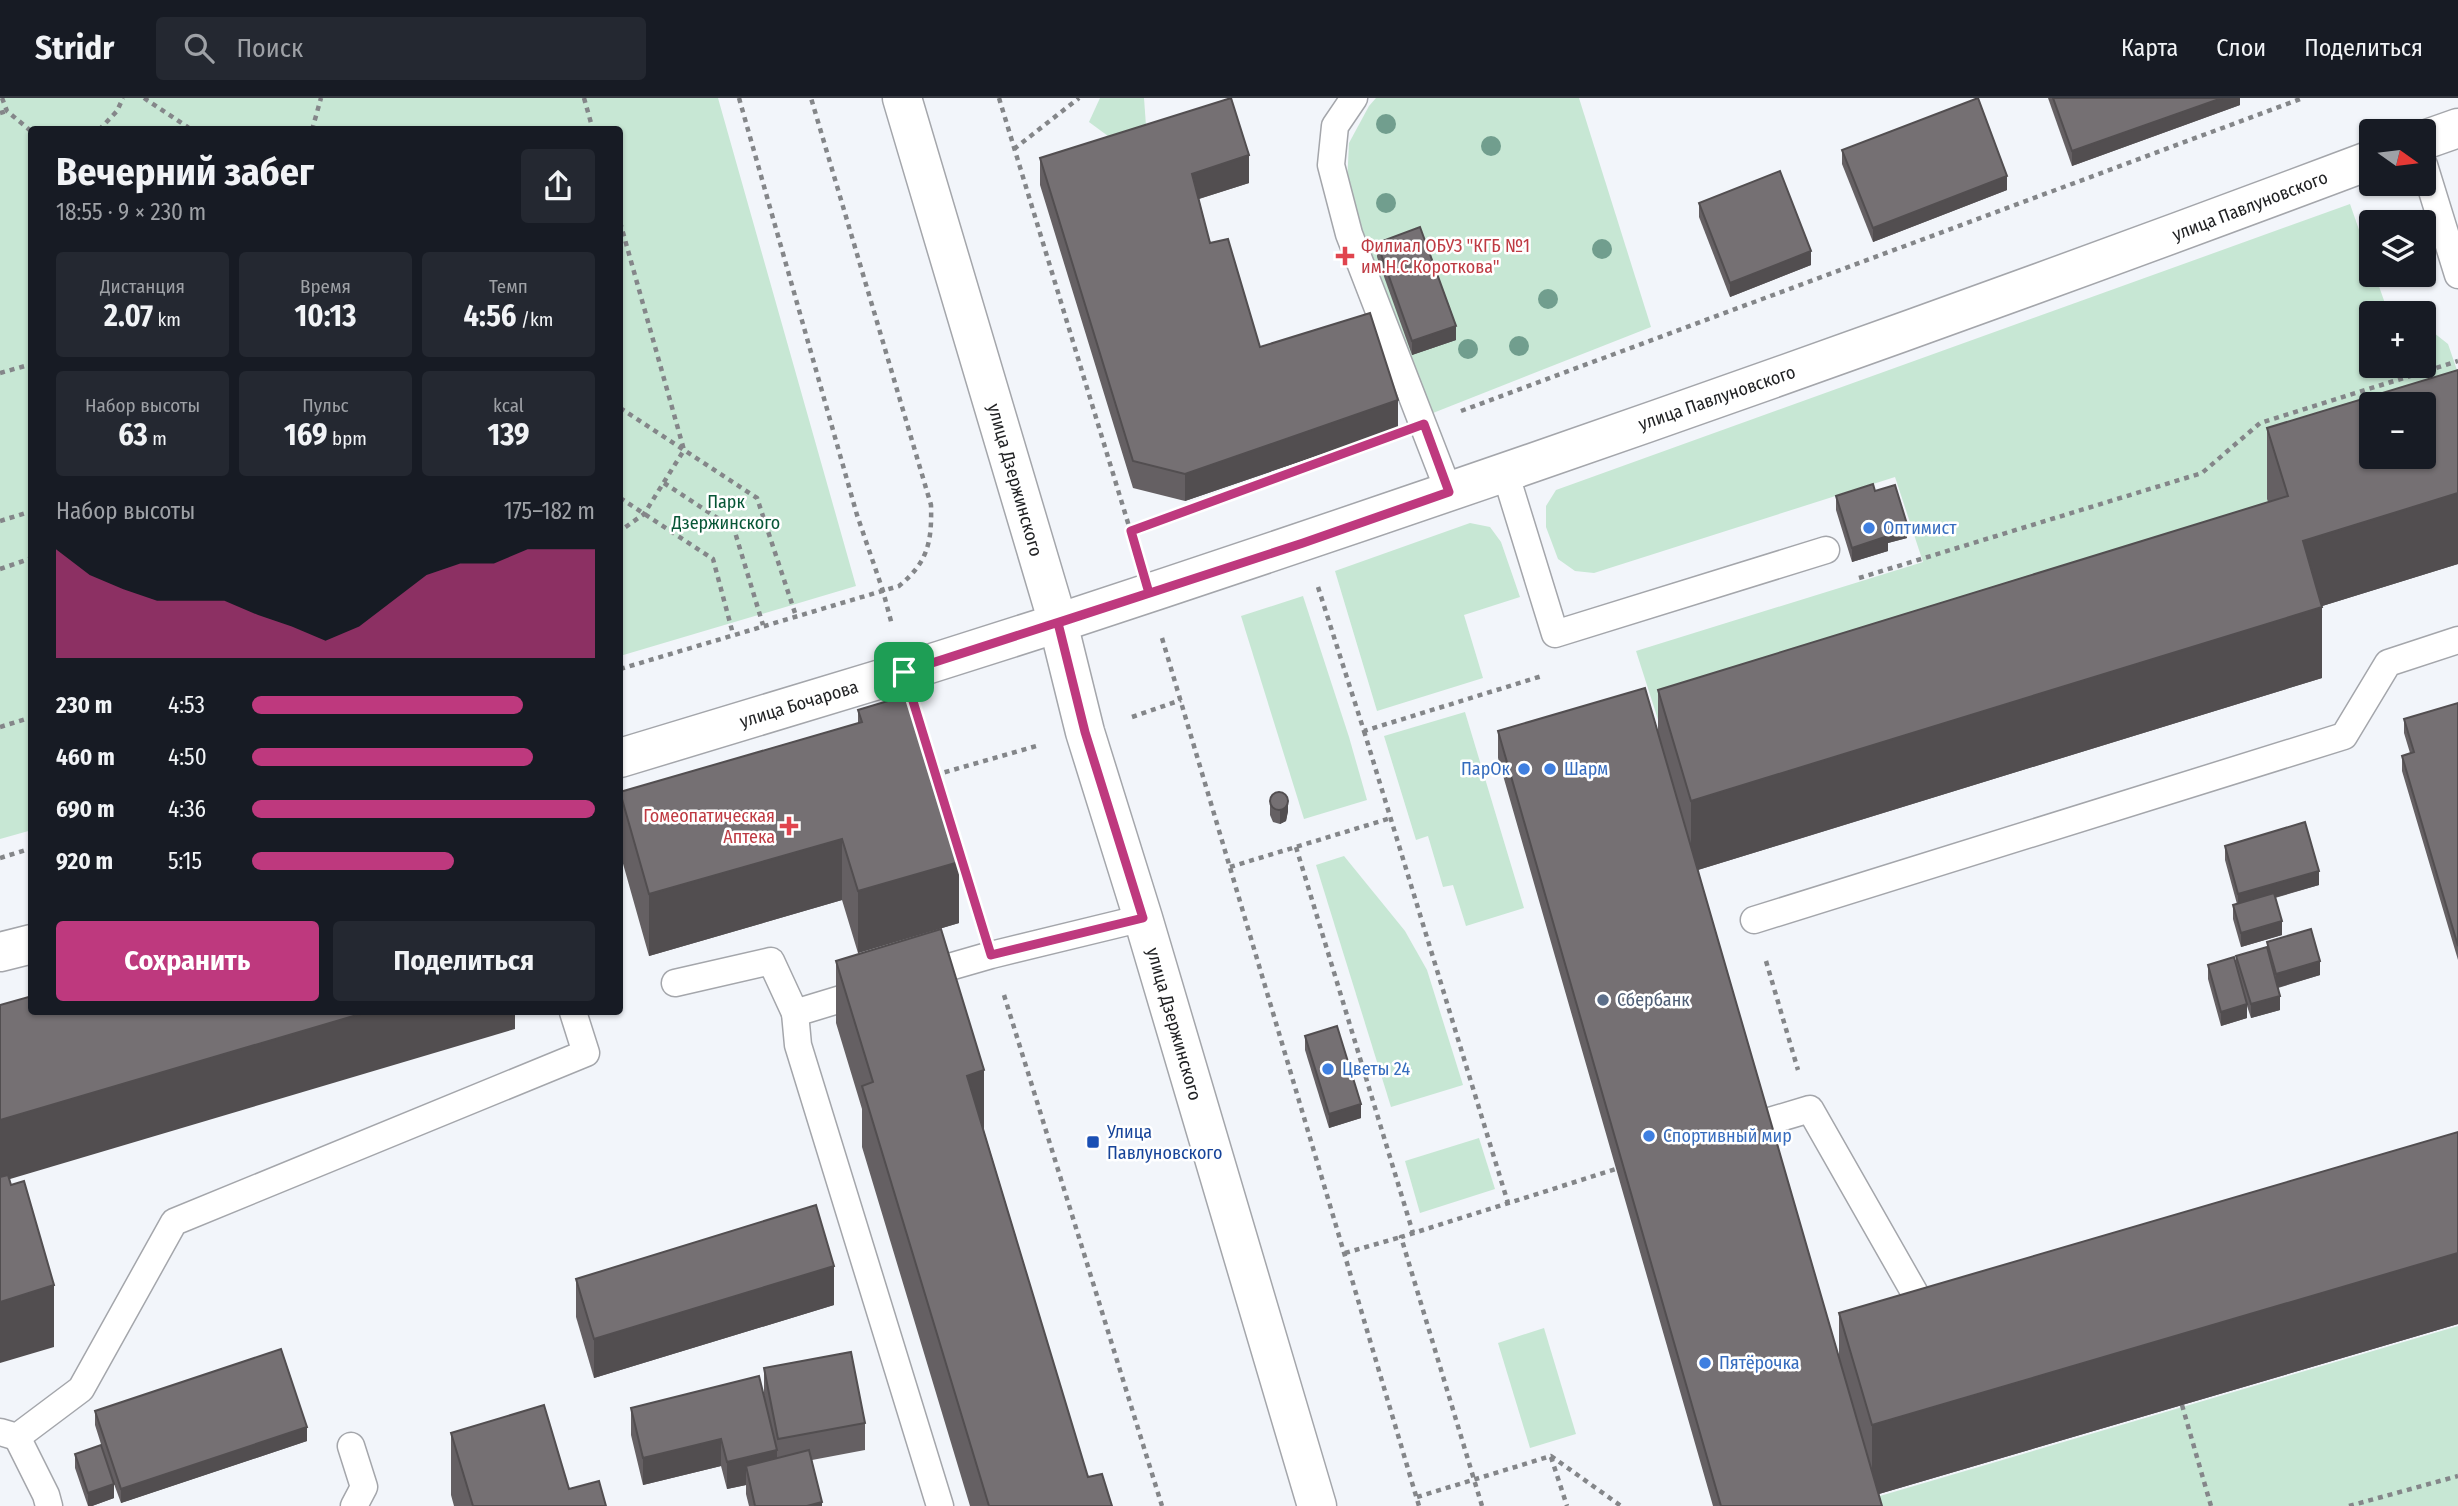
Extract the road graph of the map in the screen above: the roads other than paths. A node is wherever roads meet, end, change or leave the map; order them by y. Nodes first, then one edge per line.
1 (902, 98) edge
2 (1354, 98) edge
3 (2458, 128) edge
4 (2436, 136) edge
5 (2359, 165) edge
6 (2433, 196) edge
7 (2458, 275) edge
8 (1505, 472) junction
9 (1449, 492) junction
10 (1826, 550) dead end
11 (1058, 623) junction
12 (2458, 640) edge
13 (623, 757) edge
14 (1143, 918) junction
15 (1754, 920) dead end
16 (28, 945) edge
17 (0, 953) edge
18 (676, 983) dead end
19 (795, 1013) junction
20 (574, 1015) edge
21 (1763, 1123) edge
22 (1968, 1291) edge
23 (8, 1435) edge
24 (351, 1446) dead end
25 (49, 1506) edge
26 (354, 1506) edge
27 (940, 1506) edge
28 (1317, 1506) edge

1 - 11 street, улица Дзержинского
2 - 9 lane
3 - 4 street
5 - 8 street, улица Павлуновского
6 - 7 lane
8 - 9 street, улица Павлуновского
8 - 10 lane
9 - 11 street, улица Павлуновского
11 - 13 street, улица Бочарова
11 - 14 street, улица Дзержинского
12 - 15 lane
14 - 19 lane
14 - 28 street, улица Дзержинского
16 - 17 street
18 - 19 lane
19 - 27 lane
20 - 23 lane
21 - 22 lane
23 - 25 lane
24 - 26 lane

